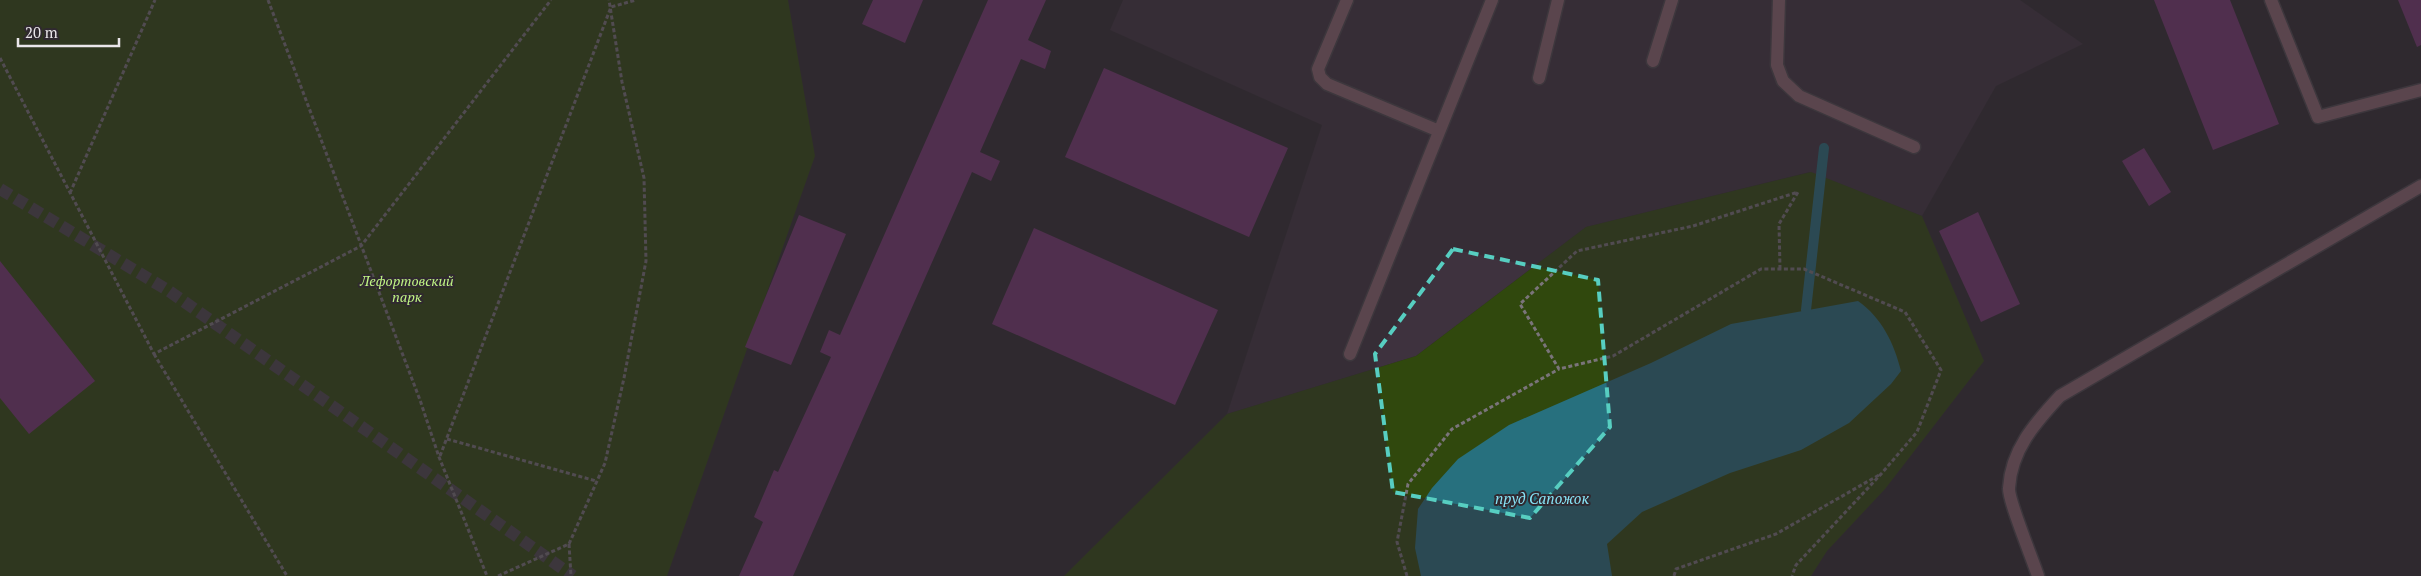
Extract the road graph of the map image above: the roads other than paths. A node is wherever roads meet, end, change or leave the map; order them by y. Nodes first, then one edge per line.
1 (1347, 0) edge
2 (1492, 0) edge
3 (1558, 0) edge
4 (1672, 0) edge
5 (1779, 0) edge
6 (2271, 0) edge
7 (1654, 61) dead end
8 (1539, 78) dead end
9 (2421, 90) edge
10 (1439, 131) junction
11 (1914, 147) dead end
12 (2421, 186) edge
13 (1350, 354) dead end
14 (2038, 576) edge

1 - 10 lane
2 - 10 lane
3 - 8 lane
4 - 7 lane
5 - 11 lane
6 - 9 lane
10 - 13 lane
12 - 14 lane

